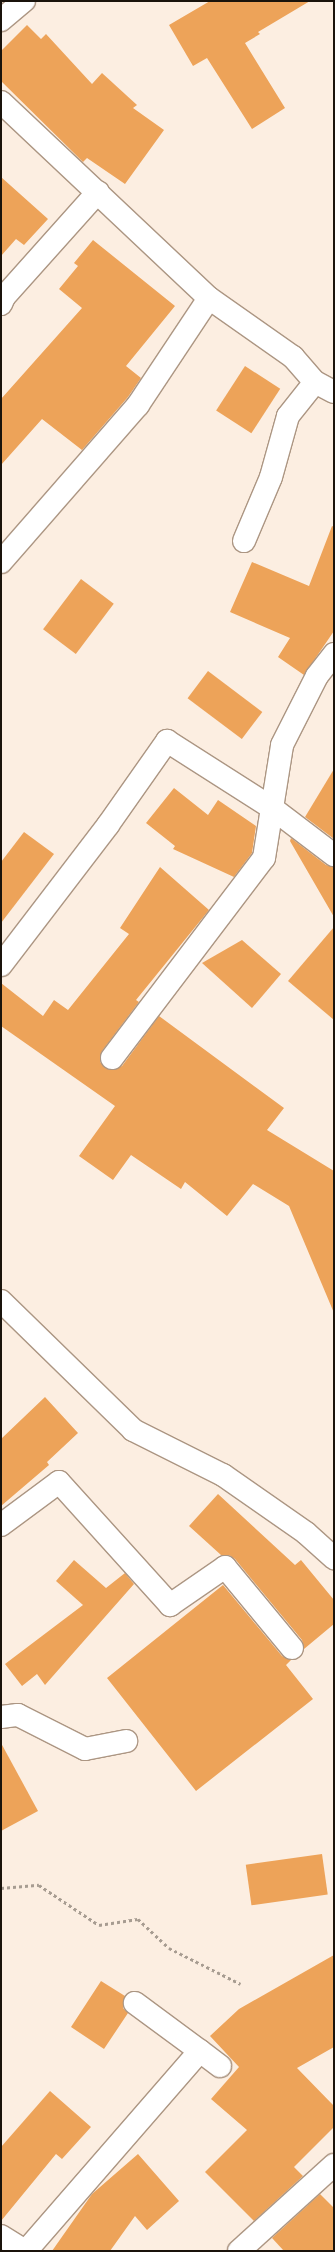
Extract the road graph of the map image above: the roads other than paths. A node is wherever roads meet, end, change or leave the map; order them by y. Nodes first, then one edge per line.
1 (24, 1) edge
2 (1, 20) edge
3 (1, 102) edge
4 (98, 192) junction
5 (209, 298) junction
6 (1, 304) edge
7 (325, 387) edge
8 (244, 542) dead end
9 (1, 562) edge
10 (334, 654) edge
11 (272, 808) junction
12 (334, 855) edge
13 (1, 965) edge
14 (112, 1058) dead end
15 (1, 1301) edge
16 (1, 1525) edge
17 (334, 1558) edge
18 (292, 1648) dead end
19 (1, 1717) edge
20 (126, 1741) dead end
21 (135, 2003) dead end
22 (200, 2050) junction
23 (220, 2066) dead end
24 (334, 2165) edge
25 (1, 2236) edge
26 (25, 2251) edge
27 (239, 2251) edge

1 - 2 street
3 - 4 street
4 - 5 street
4 - 6 street
5 - 7 street
5 - 9 street
7 - 8 street
10 - 11 street
11 - 12 street
11 - 13 street
11 - 14 street
15 - 17 street
16 - 18 street
19 - 20 street
21 - 22 street
22 - 23 street
22 - 26 street
24 - 27 street
25 - 26 street

